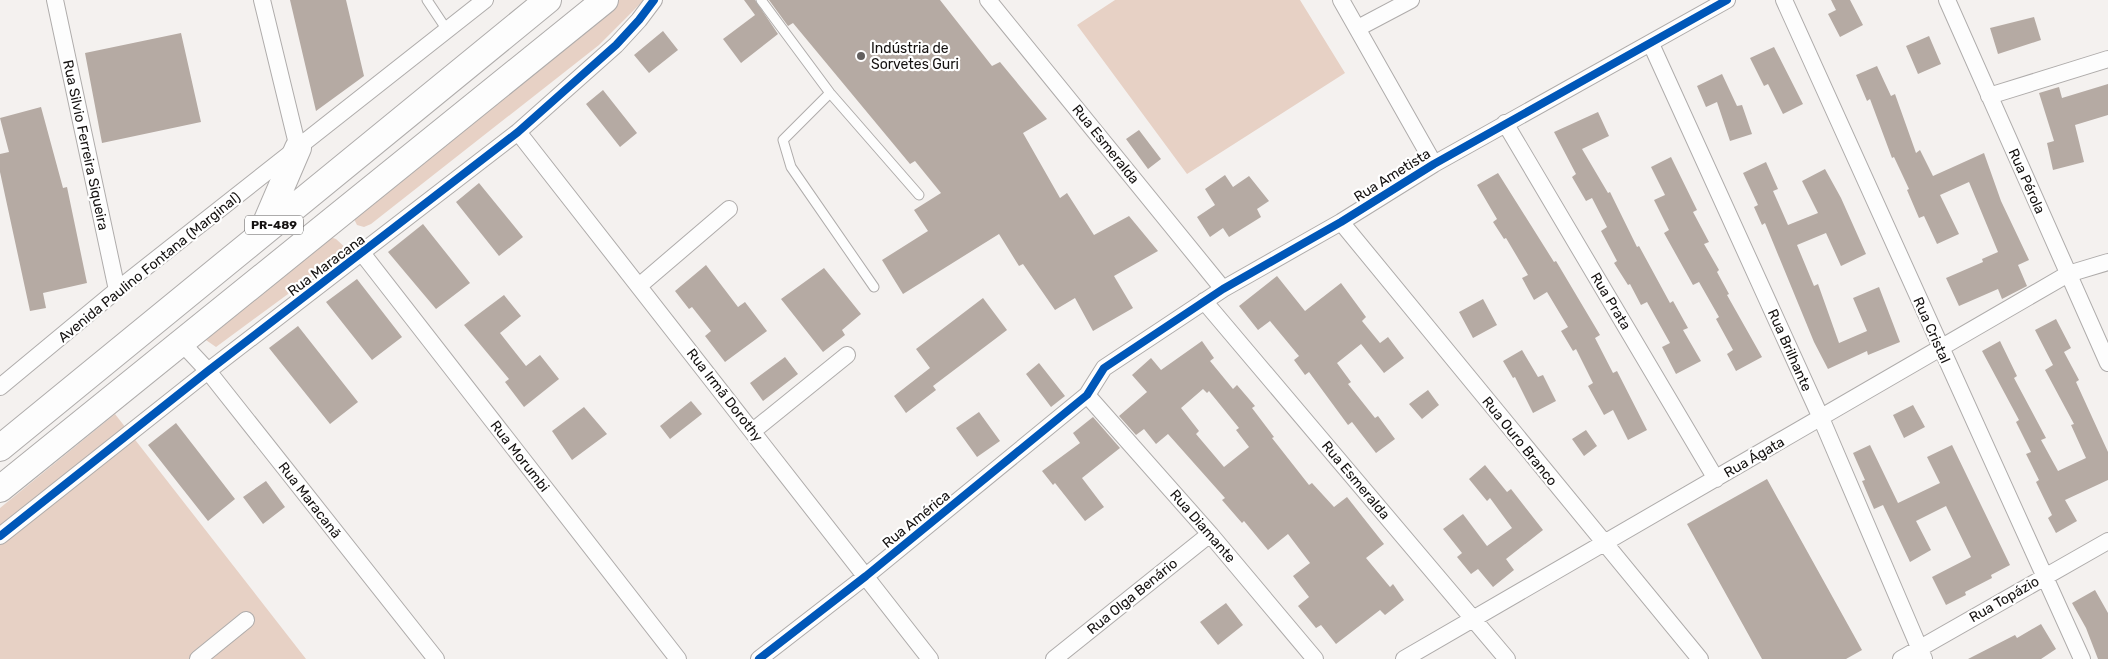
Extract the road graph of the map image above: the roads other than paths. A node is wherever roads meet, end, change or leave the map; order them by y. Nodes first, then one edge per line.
1 (56, 0) edge
2 (262, 0) edge
3 (427, 0) edge
4 (485, 0) edge
5 (548, 0) edge
6 (604, 0) edge
7 (654, 0) edge
8 (760, 0) edge
9 (988, 0) edge
10 (1341, 0) edge
11 (1412, 0) edge
12 (1727, 0) edge
13 (1784, 0) edge
14 (1947, 0) edge
15 (1358, 28) junction
16 (447, 30) junction
17 (1651, 44) junction
18 (2108, 59) edge
19 (830, 93) junction
20 (1990, 96) junction
21 (1505, 123) junction
22 (518, 132) junction
23 (298, 148) junction
24 (1434, 164) junction
25 (919, 195) dead end
26 (729, 210) dead end
27 (1341, 222) junction
28 (261, 236) junction
29 (362, 253) junction
30 (2108, 262) edge
31 (2068, 274) junction
32 (639, 286) junction
33 (874, 287) dead end
34 (1223, 289) junction
35 (117, 290) junction
36 (1204, 301) junction
37 (181, 342) junction
38 (1941, 348) junction
39 (847, 355) dead end
40 (2108, 363) edge
41 (208, 371) junction
42 (0, 387) edge
43 (1087, 395) junction
44 (1821, 418) junction
45 (753, 431) junction
46 (0, 448) edge
47 (1716, 479) junction
48 (0, 489) edge
49 (1210, 534) junction
50 (0, 536) edge
51 (2108, 541) edge
52 (1603, 543) junction
53 (866, 576) junction
54 (2044, 576) junction
55 (1473, 618) junction
56 (246, 620) dead end
57 (1922, 654) edge
58 (198, 659) edge
59 (436, 659) edge
60 (678, 659) edge
61 (758, 659) edge
62 (930, 659) edge
63 (1054, 659) edge
64 (1315, 659) edge
65 (1404, 659) edge
66 (1507, 659) edge
67 (1700, 659) edge
68 (1901, 659) edge
69 (2082, 659) edge

1 - 35 street, Rua Silvio Ferreira Siqueira
2 - 23 street
3 - 16 lane
4 - 16 street, Avenida Paulino Fontana (Marginal)
5 - 28 main road, PR-489 / PR-489
6 - 37 main road, PR-489 / PR-489
7 - 22 street, Rua Maracana
8 - 19 lane
9 - 34 street, Rua Esmeralda
10 - 15 street
11 - 15 street
12 - 17 street, Rua Ametista
13 - 38 street, Rua Cristal
14 - 20 street, Rua Pérola
15 - 24 street
16 - 23 street, Avenida Paulino Fontana (Marginal)
17 - 21 street, Rua Ametista
17 - 44 street, Rua Brilhante
18 - 20 street
19 - 25 lane
19 - 33 lane
20 - 31 street, Rua Pérola
21 - 24 street, Rua Ametista
21 - 47 street, Rua Prata
22 - 29 street, Rua Maracana
22 - 32 street, Rua Irmã Dorothy
23 - 28 main road
23 - 35 street, Avenida Paulino Fontana (Marginal)
24 - 27 street, Rua Ametista
26 - 32 street
27 - 34 street, Rua Ametista
27 - 52 street, Rua Ouro Branco
28 - 46 main road, PR-489 / PR-489
29 - 41 street, Rua Maracana
29 - 60 street, Rua Morumbi
30 - 31 street, Rua Ágata
31 - 38 street, Rua Ágata
31 - 40 street, Rua Pérola
32 - 45 street, Rua Irmã Dorothy
34 - 36 street, Rua Ametista
35 - 42 street, Avenida Paulino Fontana (Marginal)
36 - 43 street, Rua Ametista
36 - 55 street, Rua Esmeralda
37 - 41 street, Rua Maracanã
37 - 48 main road, PR-489 / PR-489
38 - 44 street, Rua Ágata
38 - 54 street, Rua Cristal
39 - 45 street
41 - 50 street, Rua Maracana
41 - 59 street, Rua Maracanã
43 - 49 street, Rua Diamante
43 - 53 street, Rua América
44 - 47 street, Rua Ágata
44 - 57 street, Rua Brilhante
45 - 53 street, Rua Irmã Dorothy
47 - 52 street, Rua Ágata
49 - 63 street, Rua Olga Benário
49 - 64 street, Rua Diamante
51 - 54 street, Rua Topázio
52 - 55 street, Rua Ágata
52 - 67 street, Rua Ouro Branco
53 - 61 street, Rua América
53 - 62 street, Rua Irmã Dorothy
54 - 57 street, Rua Topázio
54 - 69 street, Rua Cristal
55 - 65 street, Rua Ágata
55 - 66 street, Rua Esmeralda
56 - 58 street
57 - 68 street, Rua Topázio

